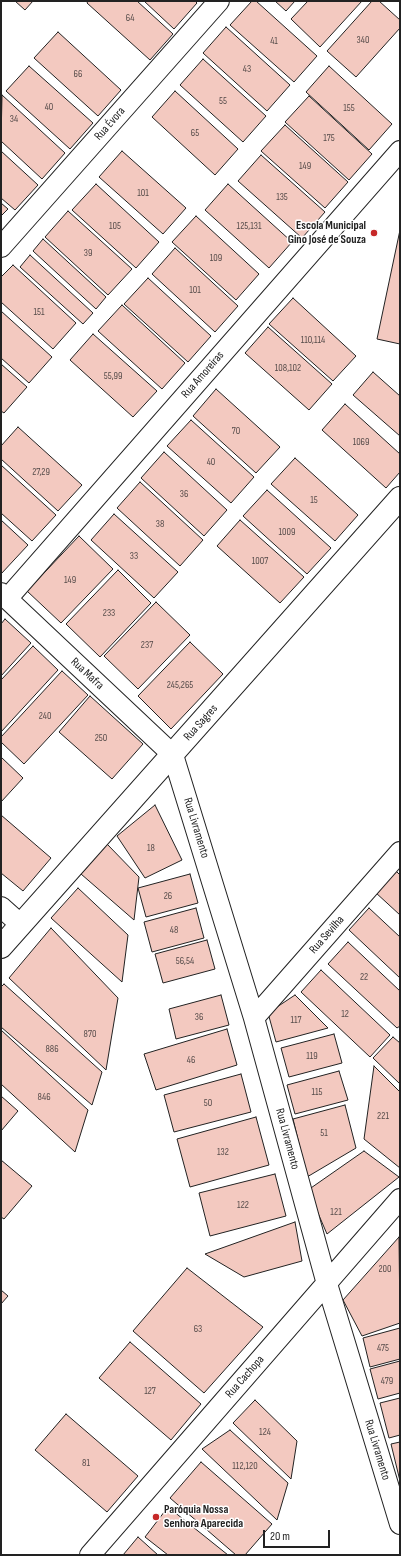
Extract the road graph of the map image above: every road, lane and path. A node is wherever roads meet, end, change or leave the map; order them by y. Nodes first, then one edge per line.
1 (219, 1) edge
2 (400, 151) edge
3 (1, 247) edge
4 (400, 498) edge
5 (4, 596) edge
6 (173, 755) junction
7 (400, 852) edge
8 (1, 907) edge
9 (20, 924) junction
10 (1, 947) edge
11 (254, 1018) junction
12 (396, 1210) edge
13 (327, 1284) junction
14 (400, 1524) edge
15 (90, 1555) edge

1 - 3 street, Rua Évora
2 - 5 street, Rua Amoreiras
4 - 6 street, Rua Sagres
5 - 6 street, Rua Mafra
6 - 9 street, Rua Sagres
6 - 11 street, Rua Livramento
7 - 11 street, Rua Sevilha
8 - 9 street
9 - 10 street, Rua Sagres
11 - 13 street, Rua Livramento
12 - 13 street, Rua Cachopa
13 - 14 street, Rua Livramento
13 - 15 street, Rua Cachopa

